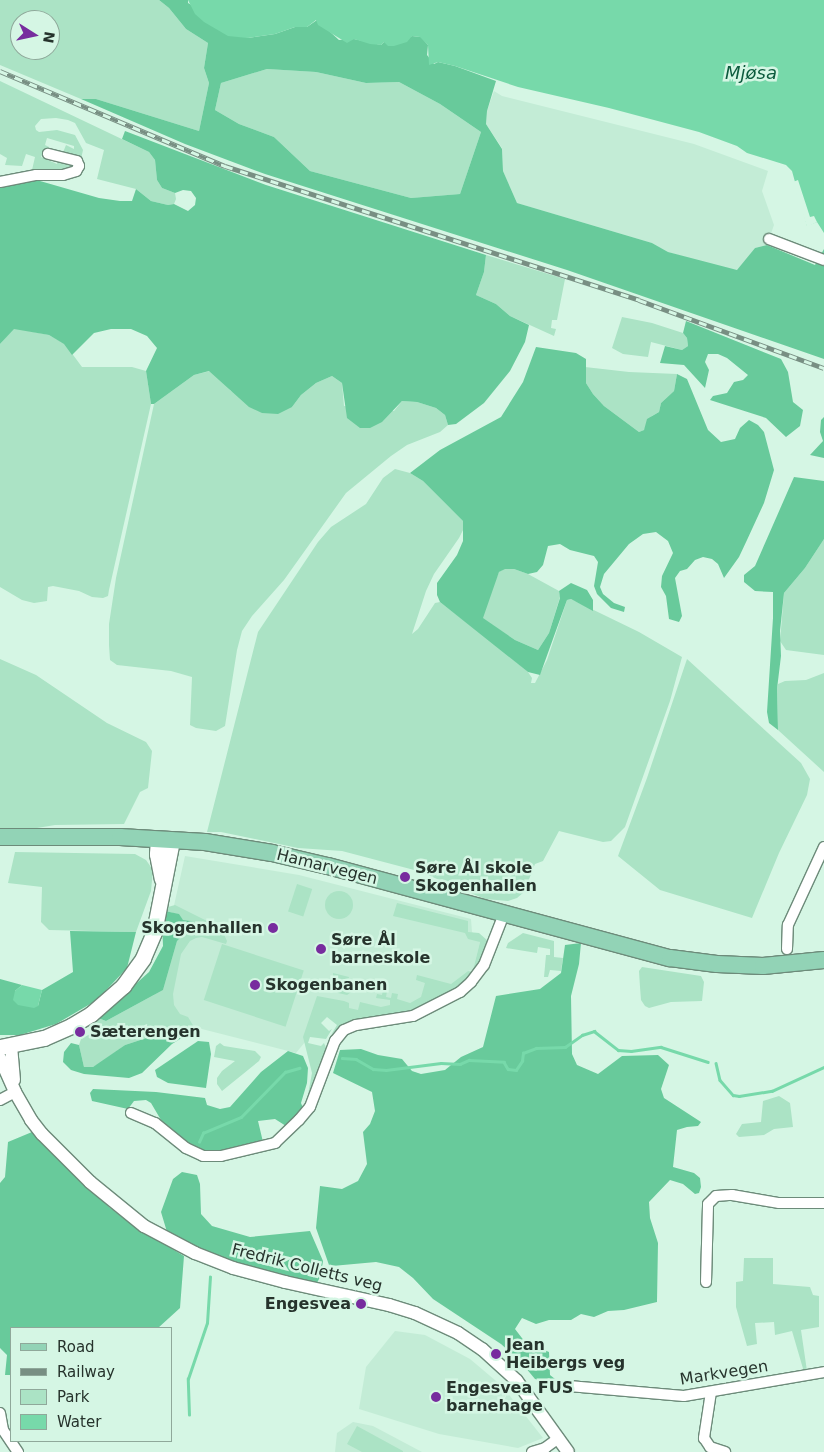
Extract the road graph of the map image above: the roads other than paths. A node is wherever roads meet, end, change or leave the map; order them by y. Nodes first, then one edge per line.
1 (48, 154) dead end
2 (0, 182) edge
3 (769, 239) dead end
4 (824, 260) edge
5 (0, 837) edge
6 (165, 839) junction
7 (824, 847) edge
8 (504, 914) junction
9 (786, 949) dead end
10 (824, 960) edge
11 (6, 1046) edge
12 (0, 1058) edge
13 (15, 1092) junction
14 (0, 1100) edge
15 (131, 1113) dead end
16 (824, 1203) edge
17 (706, 1282) dead end
18 (824, 1372) edge
19 (569, 1386) dead end
20 (711, 1392) junction
21 (0, 1413) edge
22 (559, 1438) junction
23 (10, 1440) edge
24 (532, 1452) edge
25 (568, 1452) edge
26 (725, 1452) edge

1 - 2 street
3 - 4 street
5 - 6 main road, Hamarvegen
6 - 8 main road, Hamarvegen
6 - 11 main road
7 - 9 street
8 - 10 main road, Hamarvegen
8 - 15 street
11 - 13 street, Fredrik Colletts veg
12 - 13 street, Fredrik Colletts veg
13 - 14 street
13 - 22 street, Fredrik Colletts veg
16 - 17 street
18 - 20 street, Markvegen
19 - 20 street, Markvegen
20 - 26 street
21 - 23 street
22 - 24 street
22 - 25 street, Fredrik Colletts veg

